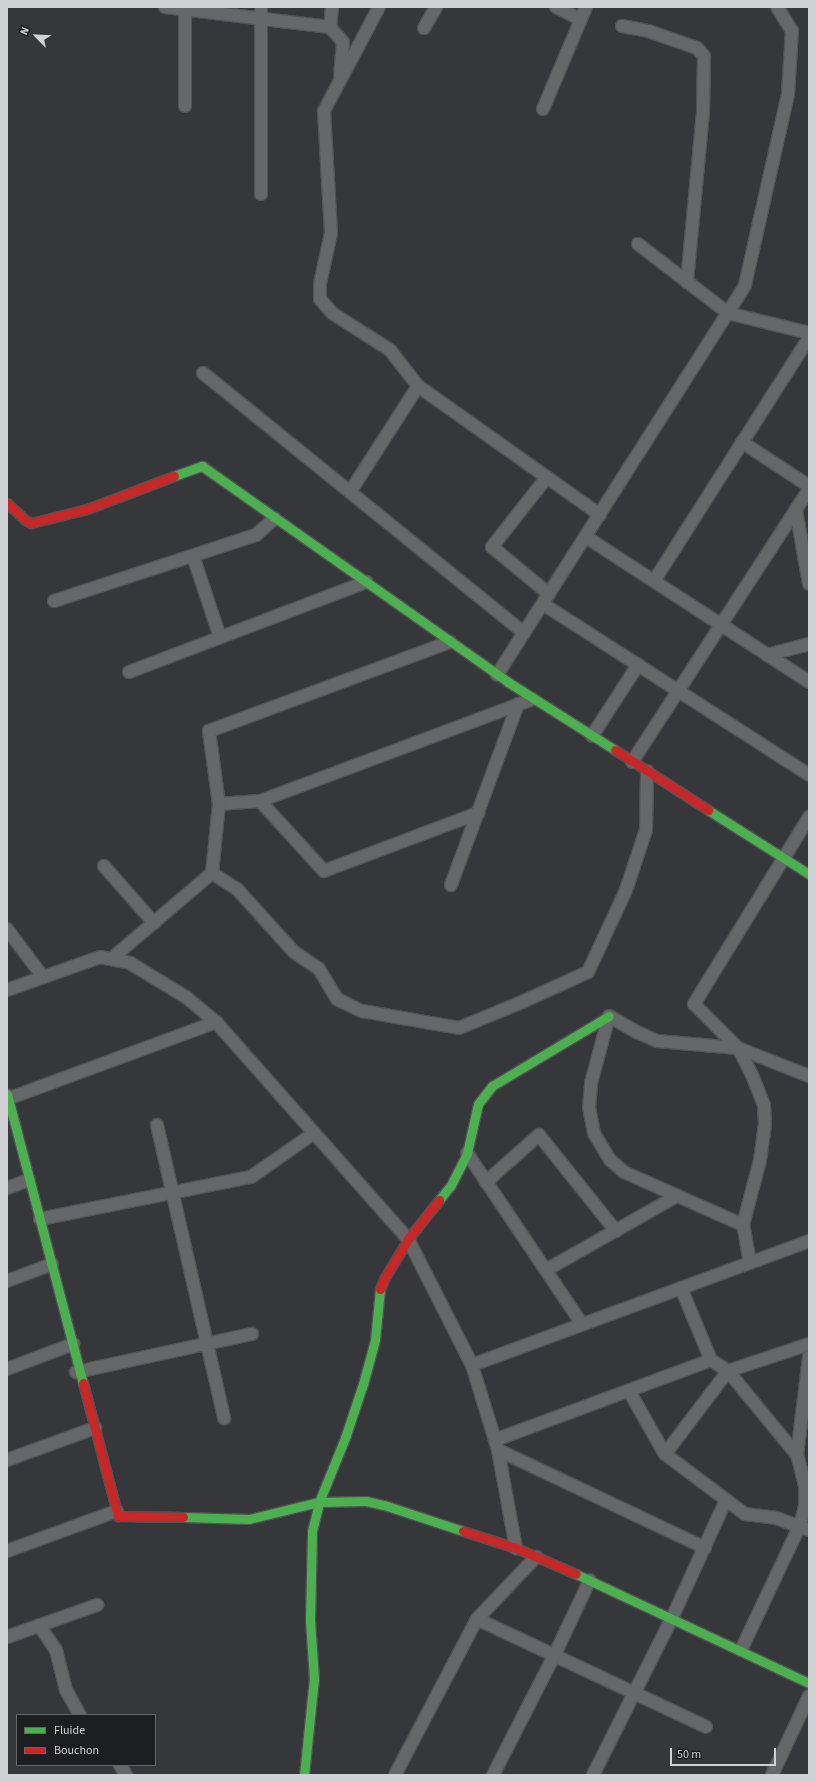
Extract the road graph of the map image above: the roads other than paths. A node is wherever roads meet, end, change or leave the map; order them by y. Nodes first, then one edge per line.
1 (165, 7) edge
2 (332, 7) edge
3 (379, 7) edge
4 (436, 7) edge
5 (556, 7) edge
6 (586, 7) edge
7 (777, 7) edge
8 (185, 8) edge
9 (260, 13) edge
10 (580, 20) junction
11 (622, 26) dead end
12 (330, 27) junction
13 (424, 28) dead end
14 (340, 81) junction
15 (185, 106) dead end
16 (543, 110) dead end
17 (261, 194) dead end
18 (638, 244) dead end
19 (688, 282) junction
20 (728, 313) junction
21 (809, 333) edge
22 (809, 338) edge
23 (203, 373) dead end
24 (418, 386) junction
25 (742, 442) junction
26 (547, 478) junction
27 (809, 486) edge
28 (809, 489) edge
29 (350, 492) junction
30 (7, 503) edge
31 (796, 510) junction
32 (600, 515) junction
33 (275, 518) junction
34 (586, 537) junction
35 (193, 556) junction
36 (654, 581) junction
37 (366, 582) junction
38 (809, 584) edge
39 (549, 594) junction
40 (54, 601) dead end
41 (543, 604) junction
42 (721, 625) junction
43 (524, 633) junction
44 (220, 637) junction
45 (450, 642) junction
46 (809, 644) edge
47 (767, 655) junction
48 (638, 665) junction
49 (129, 672) dead end
50 (498, 675) junction
51 (809, 682) edge
52 (678, 691) junction
53 (533, 699) junction
54 (518, 704) junction
55 (592, 736) junction
56 (632, 762) junction
57 (647, 771) junction
58 (809, 775) edge
59 (260, 801) junction
60 (219, 804) junction
61 (478, 813) junction
62 (809, 817) edge
63 (784, 858) junction
64 (104, 866) dead end
65 (212, 873) junction
66 (809, 874) edge
67 (451, 885) dead end
68 (154, 923) junction
69 (7, 929) edge
70 (111, 959) junction
71 (43, 977) junction
72 (7, 990) edge
73 (609, 1016) junction
74 (216, 1022) junction
75 (738, 1048) junction
76 (809, 1076) edge
77 (7, 1097) edge
78 (157, 1125) dead end
79 (314, 1133) junction
80 (467, 1152) junction
81 (29, 1180) junction
82 (486, 1182) junction
83 (7, 1188) edge
84 (172, 1193) junction
85 (677, 1196) junction
86 (40, 1219) junction
87 (743, 1225) junction
88 (616, 1230) junction
89 (408, 1239) junction
90 (809, 1241) edge
91 (750, 1263) junction
92 (52, 1264) junction
93 (546, 1270) junction
94 (7, 1281) edge
95 (681, 1288) junction
96 (582, 1324) junction
97 (252, 1334) dead end
98 (73, 1344) junction
99 (207, 1344) junction
100 (809, 1344) edge
101 (809, 1357) edge
102 (711, 1360) junction
103 (472, 1365) junction
104 (7, 1369) edge
105 (728, 1371) junction
106 (78, 1372) junction
107 (629, 1391) junction
108 (224, 1418) dead end
109 (95, 1428) junction
110 (497, 1445) junction
111 (665, 1454) junction
112 (797, 1455) junction
113 (7, 1460) edge
114 (726, 1500) junction
115 (319, 1502) junction
116 (117, 1511) junction
117 (804, 1528) edge
118 (516, 1548) junction
119 (705, 1548) junction
120 (7, 1551) edge
121 (536, 1557) junction
122 (590, 1580) junction
123 (97, 1605) dead end
124 (672, 1618) junction
125 (477, 1619) junction
126 (39, 1626) junction
127 (7, 1637) edge
128 (741, 1650) junction
129 (554, 1656) junction
130 (809, 1683) edge
131 (635, 1694) junction
132 (809, 1698) edge
133 (79, 1714) edge
134 (706, 1727) dead end
135 (121, 1766) edge
136 (126, 1775) edge
137 (304, 1775) edge
138 (395, 1775) edge
139 (493, 1775) edge
140 (593, 1775) edge
141 (772, 1775) edge

1 - 8 street
2 - 12 street
3 - 14 street
4 - 13 street
5 - 10 street
6 - 10 street
7 - 20 street
8 - 9 street
8 - 15 street
9 - 12 street
9 - 17 street
10 - 16 street
11 - 19 street
12 - 14 street
14 - 24 street
18 - 19 street
19 - 20 street
20 - 21 street
20 - 32 street
22 - 25 street
23 - 29 street
24 - 26 street
24 - 29 street
25 - 27 street
25 - 36 street
26 - 32 street
26 - 39 street
28 - 31 street
29 - 43 street
30 - 33 street
31 - 38 street
31 - 42 street
32 - 34 street
33 - 35 street
33 - 37 street
34 - 36 street
34 - 39 street
35 - 40 street
35 - 44 street
36 - 42 street
37 - 44 street
37 - 45 street
39 - 41 street
41 - 43 street
41 - 48 street
42 - 47 street
42 - 52 street
43 - 50 street
44 - 49 street
45 - 50 street
45 - 60 street
46 - 47 street
47 - 51 street
48 - 52 street
48 - 55 street
50 - 53 street
52 - 56 street
52 - 58 street
53 - 54 street
53 - 55 street
54 - 59 street
54 - 61 street
55 - 56 street
56 - 57 street
57 - 63 street
57 - 65 street
59 - 60 street
59 - 61 street
60 - 65 street
61 - 67 street
62 - 63 street
63 - 66 street
63 - 75 street
64 - 68 street
65 - 68 street
68 - 70 street
69 - 71 street
70 - 71 street
70 - 74 street
71 - 72 street
73 - 75 street
73 - 80 street
73 - 85 street
74 - 77 street
74 - 79 street
75 - 76 street
75 - 87 street
77 - 81 street
78 - 84 street
79 - 84 street
79 - 89 street
80 - 82 street
80 - 89 street
81 - 83 street
81 - 86 street
82 - 88 street
82 - 93 street
84 - 86 street
84 - 99 street
85 - 87 street
85 - 88 street
86 - 92 street
87 - 91 street
88 - 93 street
89 - 103 street
89 - 115 street
90 - 91 street
91 - 95 street
92 - 94 street
92 - 98 street
93 - 96 street
95 - 96 street
95 - 102 street
96 - 103 street
97 - 99 street
98 - 104 street
98 - 106 street
99 - 106 street
99 - 108 street
100 - 105 street
101 - 112 street
102 - 105 street
102 - 107 street
103 - 110 street
105 - 111 street
105 - 112 street
106 - 109 street
107 - 110 street
107 - 111 street
109 - 113 street
109 - 116 street
110 - 118 street
110 - 119 street
111 - 114 street
112 - 117 street
114 - 117 street
114 - 119 street
115 - 116 street
115 - 118 street
115 - 137 street
116 - 120 street
117 - 128 street
118 - 121 street
119 - 124 street
121 - 122 street
121 - 125 street
122 - 124 street
122 - 129 street
123 - 126 street
124 - 128 street
124 - 131 street
125 - 129 street
125 - 138 street
126 - 127 street
126 - 133 street
128 - 130 street
129 - 131 street
129 - 139 street
131 - 134 street
131 - 140 street
132 - 141 street
135 - 136 street

